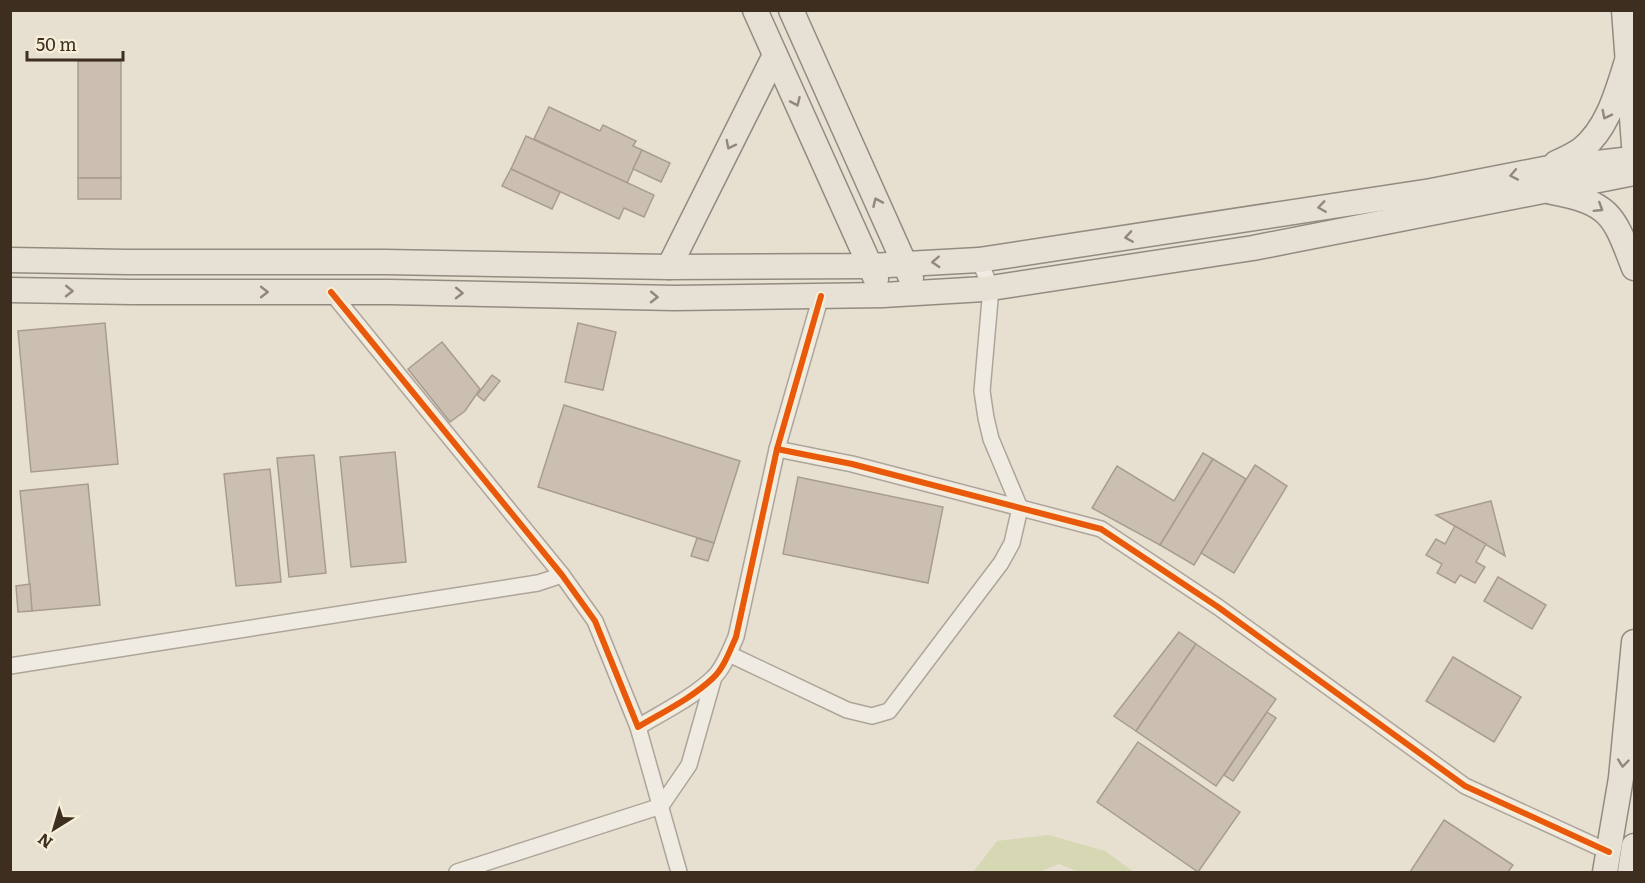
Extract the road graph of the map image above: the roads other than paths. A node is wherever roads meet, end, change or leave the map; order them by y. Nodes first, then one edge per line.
1 (755, 10) edge
2 (791, 10) edge
3 (1624, 10) edge
4 (775, 55) junction
5 (1627, 61) junction
6 (1635, 145) edge
7 (1635, 158) edge
8 (1635, 168) edge
9 (1634, 173) edge
10 (1544, 180) junction
11 (1635, 182) edge
12 (10, 260) edge
13 (979, 260) junction
14 (905, 264) junction
15 (870, 266) junction
16 (669, 267) junction
17 (1635, 268) edge
18 (991, 288) junction
19 (10, 290) edge
20 (331, 292) junction
21 (918, 294) junction
22 (884, 295) junction
23 (821, 296) junction
24 (777, 449) junction
25 (1020, 508) junction
26 (562, 575) junction
27 (1635, 642) edge
28 (729, 654) junction
29 (10, 666) edge
30 (714, 677) junction
31 (638, 727) junction
32 (661, 806) junction
33 (1635, 846) edge
34 (1607, 862) edge
35 (457, 873) edge
36 (679, 873) edge
37 (1630, 873) edge

1 - 4 main road
14 -> 2 main road
3 - 5 main road
4 -> 15 main road
4 -> 16 main road
5 - 6 main road
5 -> 10 main road
7 - 10 main road
8 - 9 main road
9 - 10 main road
9 - 11 main road
10 -> 13 main road
10 -> 17 main road
10 - 18 main road
12 - 16 main road
13 -> 14 main road
13 - 18 street
14 - 15 main road
14 - 21 main road
15 - 16 main road
15 - 22 main road
18 - 21 main road
18 - 25 street
19 -> 20 main road
20 -> 23 main road
20 - 26 street
21 - 22 main road
22 - 23 main road
23 - 24 street
24 - 25 street
24 - 28 street
25 - 28 street
25 - 34 street
26 - 29 street
26 - 31 street
27 -> 34 main road
28 - 30 street
30 - 31 street
30 - 32 street
31 - 32 street
32 - 35 street
32 - 36 street
33 - 37 main road

